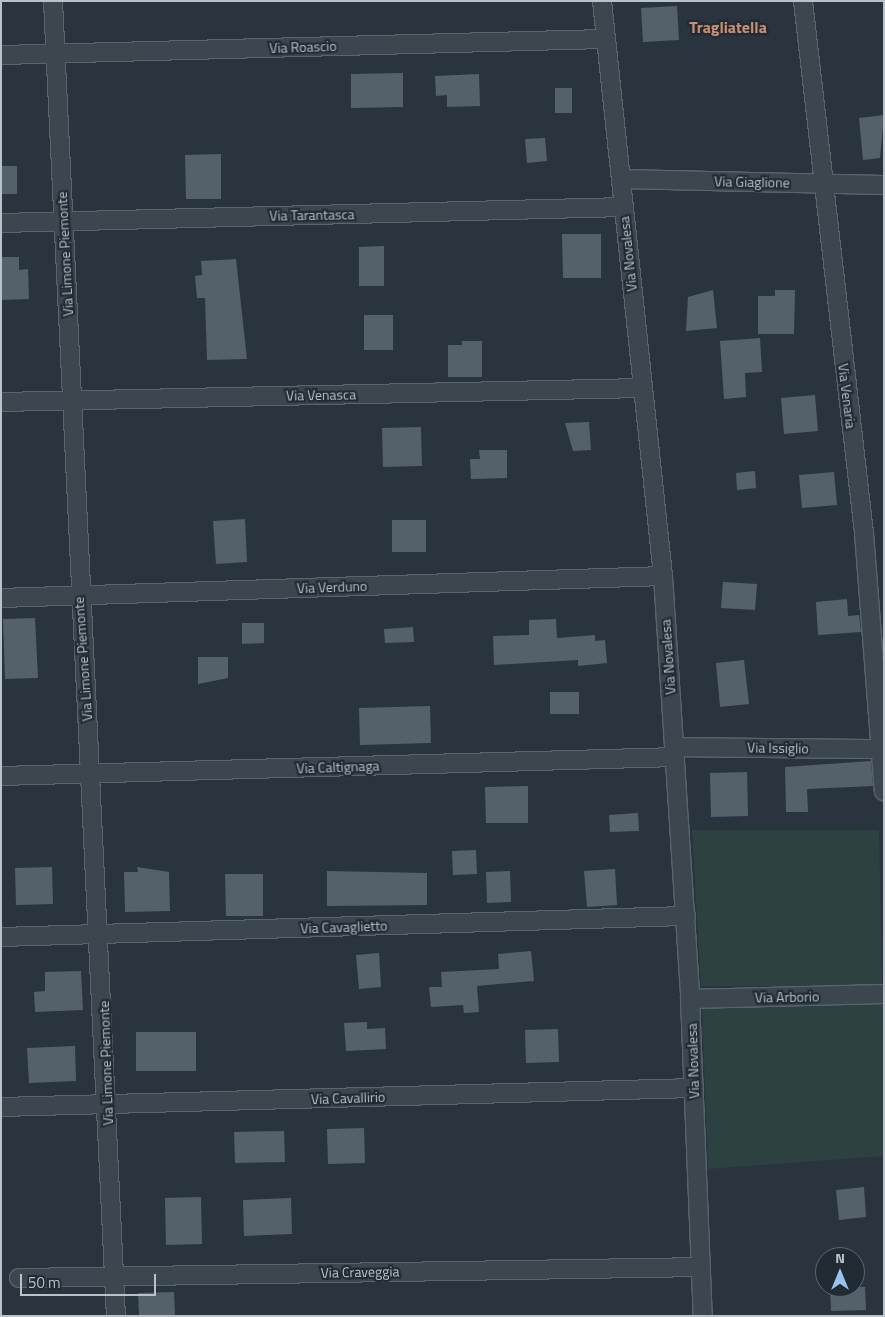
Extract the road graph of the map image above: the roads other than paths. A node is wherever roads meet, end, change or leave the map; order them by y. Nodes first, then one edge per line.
1 (53, 1) edge
2 (602, 1) edge
3 (802, 1) edge
4 (605, 38) junction
5 (55, 53) junction
6 (1, 55) edge
7 (621, 179) junction
8 (822, 184) junction
9 (884, 185) edge
10 (623, 207) junction
11 (64, 221) junction
12 (1, 223) edge
13 (642, 388) junction
14 (71, 400) junction
15 (1, 402) edge
16 (663, 576) junction
17 (79, 596) junction
18 (1, 598) edge
19 (882, 749) junction
20 (675, 752) junction
21 (90, 774) junction
22 (1, 776) edge
23 (884, 791) edge
24 (686, 916) junction
25 (100, 935) junction
26 (1, 937) edge
27 (884, 994) edge
28 (690, 999) junction
29 (694, 1088) junction
30 (108, 1105) junction
31 (1, 1106) edge
32 (701, 1267) junction
33 (115, 1276) junction
34 (20, 1278) dead end
35 (116, 1316) edge
36 (702, 1316) edge

1 - 5 street, Via Limone Piemonte
2 - 4 street, Via Novalesa
3 - 8 street, Via Venaria
4 - 5 street, Via Roascio
4 - 7 street, Via Novalesa
5 - 6 street, Via Roascio
5 - 11 street, Via Limone Piemonte
7 - 8 street, Via Giaglione
7 - 10 street, Via Novalesa
8 - 9 street, Via Giaglione
8 - 19 street, Via Venaria
10 - 11 street, Via Tarantasca
10 - 13 street, Via Novalesa
11 - 12 street, Via Tarantasca
11 - 14 street, Via Limone Piemonte
13 - 14 street, Via Venasca
13 - 16 street, Via Novalesa
14 - 15 street, Via Venasca
14 - 17 street, Via Limone Piemonte
16 - 17 street, Via Verduno
16 - 20 street, Via Novalesa
17 - 18 street, Via Verduno
17 - 21 street, Via Limone Piemonte
19 - 20 street, Via Issiglio
19 - 23 street, Via Venaria
20 - 21 street, Via Caltignaga
20 - 24 street, Via Novalesa
21 - 22 street, Via Caltignaga
21 - 25 street, Via Limone Piemonte
24 - 25 street, Via Cavaglietto
24 - 28 street, Via Novalesa
25 - 26 street, Via Cavaglietto
25 - 30 street, Via Limone Piemonte
27 - 28 street, Via Arborio
28 - 29 street, Via Novalesa
29 - 30 street, Via Cavallirio
29 - 32 street, Via Novalesa
30 - 31 street, Via Cavallirio
30 - 33 street, Via Limone Piemonte
32 - 33 street, Via Craveggia
32 - 36 street, Via Novalesa
33 - 34 street, Via Craveggia
33 - 35 street, Via Limone Piemonte

